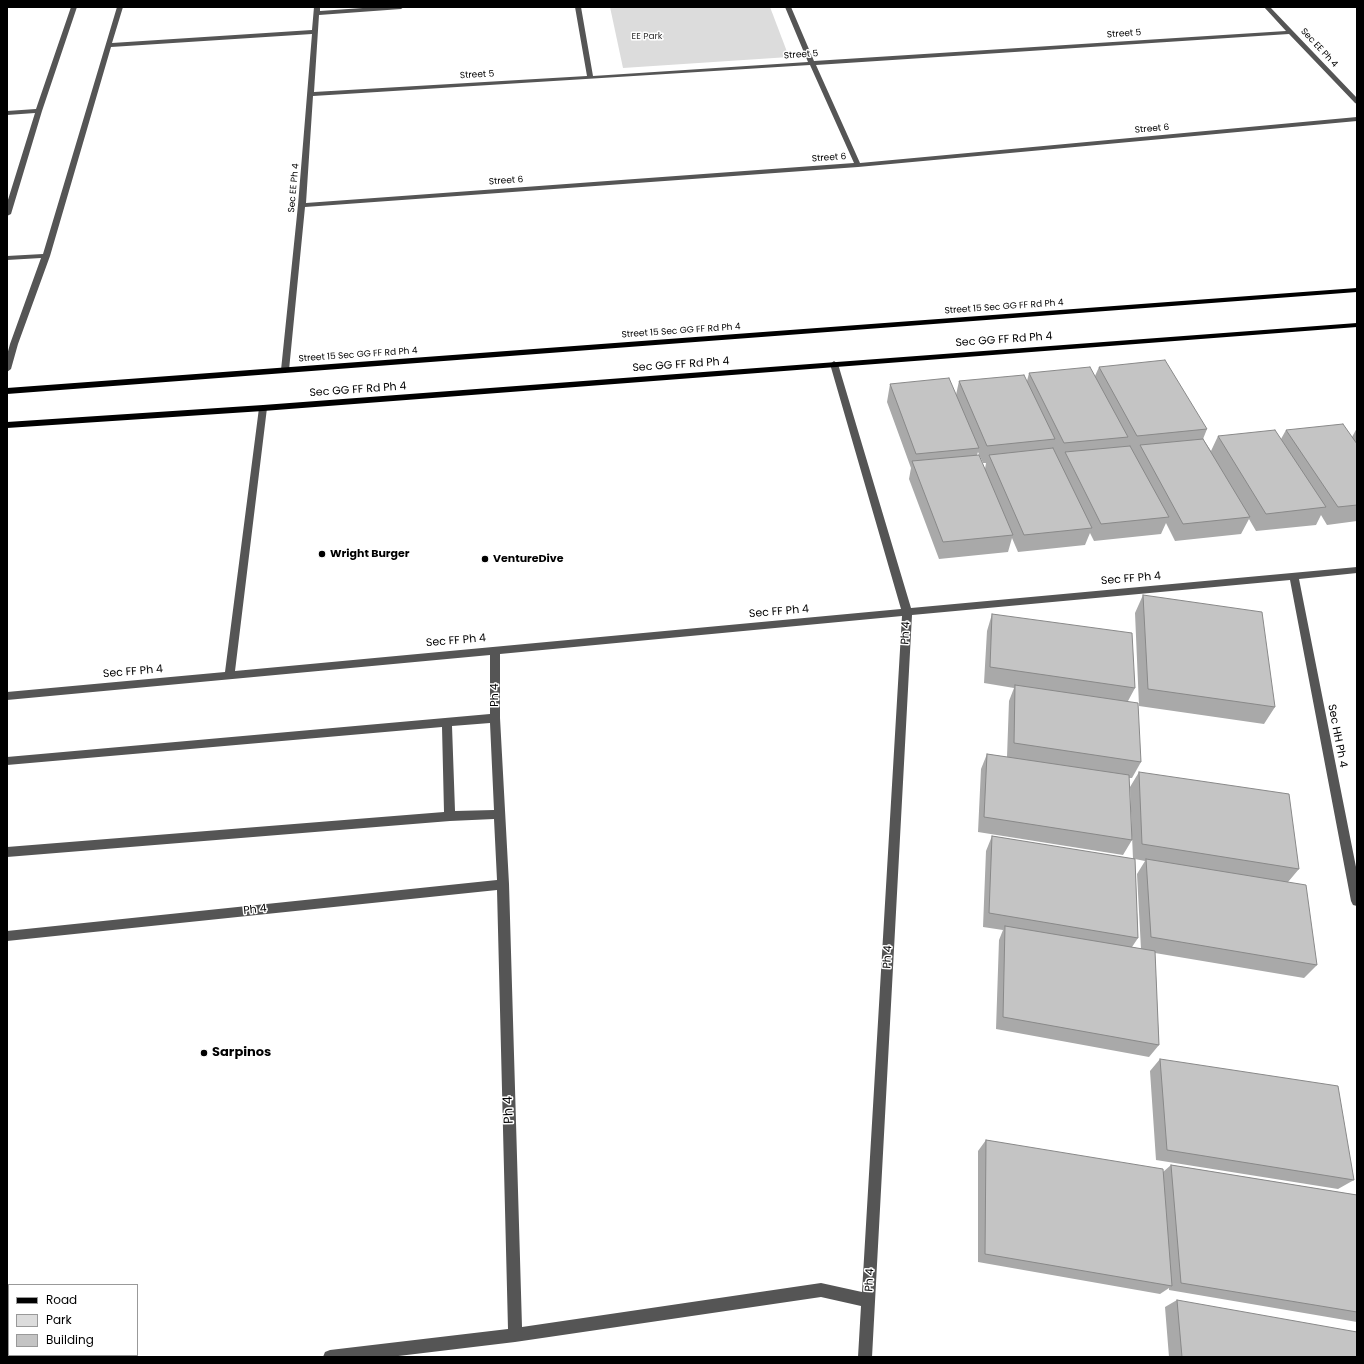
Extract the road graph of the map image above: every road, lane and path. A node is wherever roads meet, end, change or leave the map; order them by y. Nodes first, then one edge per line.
1 (74, 7) edge
2 (120, 7) edge
3 (401, 7) edge
4 (578, 7) edge
5 (788, 7) edge
6 (1267, 7) edge
7 (317, 10) edge
8 (316, 32) junction
9 (1292, 32) junction
10 (108, 45) junction
11 (812, 64) junction
12 (590, 78) junction
13 (310, 94) junction
14 (1357, 102) edge
15 (39, 111) junction
16 (7, 113) edge
17 (1357, 119) edge
18 (858, 165) junction
19 (302, 205) junction
20 (7, 214) edge
21 (46, 256) junction
22 (7, 258) edge
23 (1357, 290) edge
24 (1357, 325) edge
25 (834, 364) junction
26 (7, 369) edge
27 (285, 370) junction
28 (7, 391) edge
29 (263, 408) junction
30 (7, 425) edge
31 (1357, 570) edge
32 (1294, 576) junction
33 (907, 612) junction
34 (496, 650) junction
35 (230, 675) junction
36 (7, 696) edge
37 (495, 718) junction
38 (447, 723) junction
39 (7, 761) edge
40 (500, 814) junction
41 (450, 816) junction
42 (7, 852) edge
43 (503, 884) junction
44 (1357, 901) edge
45 (7, 936) edge
46 (869, 1301) junction
47 (515, 1335) junction
48 (330, 1357) edge
49 (864, 1357) edge

1 - 15 street
2 - 10 street
3 - 7 street
4 - 12 street
5 - 11 street
6 - 9 street, Sec EE Ph 4
7 - 8 street, Sec EE Ph 4
8 - 10 street
8 - 13 street, Sec EE Ph 4
9 - 11 street, Street 5
9 - 14 street, Sec EE Ph 4
10 - 21 street
11 - 12 street, Street 5
11 - 18 street
12 - 13 street, Street 5
13 - 19 street, Sec EE Ph 4
15 - 16 street
15 - 20 street
17 - 18 street, Street 6
18 - 19 street, Street 6
19 - 27 street, Sec EE Ph 4
21 - 22 street
21 - 26 street
23 - 27 main road, Street 15 Sec GG FF Rd Ph 4
24 - 25 main road, Sec GG FF Rd Ph 4
25 - 29 main road, Sec GG FF Rd Ph 4
25 - 33 street
27 - 28 main road, Street 15 Sec GG FF Rd Ph 4
29 - 30 main road, Sec GG FF Rd Ph 4
29 - 35 street
31 - 32 street, Sec FF Ph 4
32 - 33 street, Sec FF Ph 4
32 - 44 street, Sec HH Ph 4
33 - 34 street, Sec FF Ph 4
33 - 46 street, Ph 4
34 - 35 street, Sec FF Ph 4
34 - 37 street, Ph 4
35 - 36 street, Sec FF Ph 4
37 - 38 street
37 - 40 street, Ph 4
38 - 39 street
38 - 41 street
40 - 41 street
40 - 43 street, Ph 4
41 - 42 street
43 - 45 street, Ph 4
43 - 47 street, Ph 4
46 - 47 street, Ph 4
46 - 49 street, Ph 4
47 - 48 street, Ph 4

